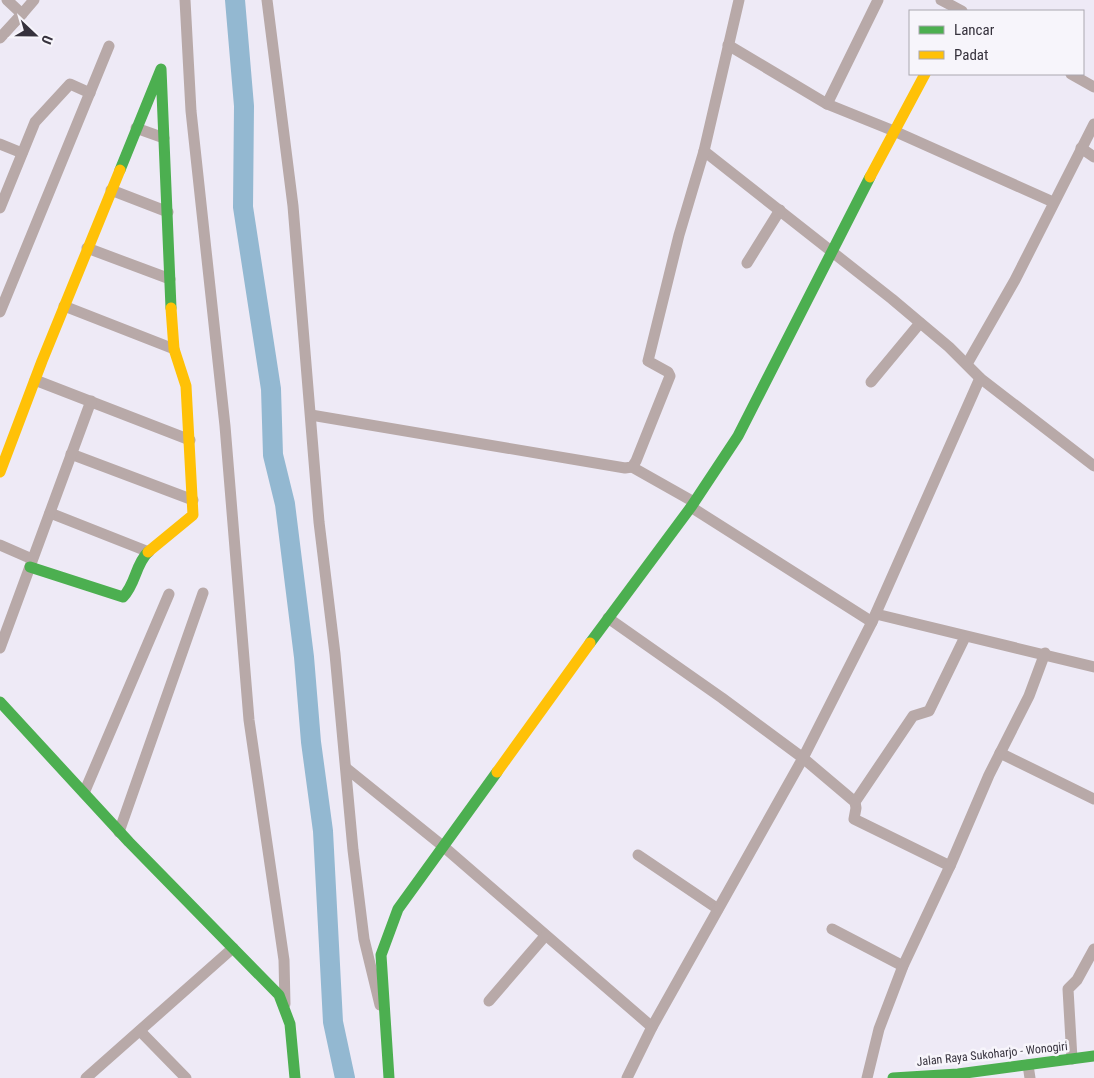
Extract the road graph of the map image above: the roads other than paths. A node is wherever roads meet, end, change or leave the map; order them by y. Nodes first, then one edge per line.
1 (6, 0) edge
2 (34, 0) edge
3 (185, 0) edge
4 (267, 0) edge
5 (739, 0) edge
6 (878, 0) edge
7 (940, 0) edge
8 (962, 8) edge
9 (22, 14) junction
10 (0, 38) edge
11 (109, 46) dead end
12 (728, 46) junction
13 (924, 75) edge
14 (1073, 75) edge
15 (1094, 87) edge
16 (90, 93) junction
17 (828, 104) junction
18 (1094, 124) edge
19 (136, 128) junction
20 (894, 131) junction
21 (164, 138) junction
22 (0, 144) edge
23 (1081, 148) junction
24 (704, 151) junction
25 (22, 153) junction
26 (1094, 157) edge
27 (111, 190) junction
28 (1053, 202) junction
29 (0, 208) edge
30 (780, 210) junction
31 (168, 212) junction
32 (88, 248) junction
33 (832, 251) junction
34 (747, 263) dead end
35 (170, 279) junction
36 (64, 306) junction
37 (0, 312) edge
38 (920, 323) junction
39 (174, 349) junction
40 (967, 364) junction
41 (980, 378) junction
42 (35, 380) junction
43 (871, 382) dead end
44 (91, 401) junction
45 (311, 415) junction
46 (190, 440) junction
47 (71, 454) junction
48 (1094, 466) edge
49 (632, 467) junction
50 (0, 472) edge
51 (193, 500) junction
52 (692, 504) junction
53 (50, 513) junction
54 (0, 545) edge
55 (149, 552) junction
56 (31, 563) junction
57 (203, 593) dead end
58 (168, 594) dead end
59 (0, 614) edge
60 (12, 618) junction
61 (608, 618) junction
62 (874, 618) junction
63 (965, 636) junction
64 (0, 648) edge
65 (1045, 653) junction
66 (1094, 667) edge
67 (3, 705) edge
68 (1000, 753) junction
69 (803, 758) junction
70 (346, 768) junction
71 (84, 793) junction
72 (1094, 799) edge
73 (855, 802) junction
74 (119, 832) junction
75 (444, 847) junction
76 (638, 855) dead end
77 (950, 866) junction
78 (718, 908) junction
79 (832, 929) dead end
80 (545, 936) junction
81 (233, 948) junction
82 (1094, 949) edge
83 (903, 966) junction
84 (489, 1001) dead end
85 (285, 1004) junction
86 (384, 1016) junction
87 (652, 1027) junction
88 (140, 1032) junction
89 (1094, 1056) edge
90 (1072, 1059) junction
91 (1028, 1065) junction
92 (86, 1078) edge
93 (186, 1078) edge
94 (295, 1078) edge
95 (389, 1078) edge
96 (628, 1078) edge
97 (867, 1078) edge
98 (893, 1078) edge
99 (1030, 1078) edge

1 - 9 street
2 - 9 street
3 - 85 street
4 - 45 street
5 - 12 street
6 - 17 street
7 - 8 street
9 - 10 street
11 - 16 street
12 - 17 street
12 - 24 street
13 - 20 street
14 - 15 street
16 - 25 street
16 - 37 street
17 - 20 street
18 - 23 street
19 - 21 street
19 - 21 street
19 - 27 street
20 - 28 street
20 - 33 street
21 - 31 street
22 - 25 street
23 - 26 street
23 - 28 street
24 - 30 street
24 - 49 street
25 - 29 street
27 - 31 street
27 - 32 street
28 - 40 street
30 - 33 street
30 - 34 street
31 - 35 street
32 - 35 street
32 - 36 street
33 - 38 street
33 - 52 street
35 - 39 street
36 - 39 street
36 - 42 street
38 - 40 street
38 - 43 street
39 - 46 street
40 - 41 street
41 - 48 street
41 - 62 street
42 - 44 street
42 - 50 street
44 - 46 street
44 - 47 street
45 - 49 street
45 - 70 street
46 - 51 street
47 - 51 street
47 - 53 street
49 - 52 street
51 - 55 street
52 - 61 street
52 - 62 street
53 - 55 street
53 - 56 street
54 - 56 street
55 - 56 street
56 - 60 street
57 - 74 street
58 - 71 street
59 - 60 street
60 - 64 street
61 - 69 street
61 - 75 street
62 - 63 street
62 - 69 street
63 - 65 street
63 - 73 street
65 - 66 street
65 - 68 street
67 - 71 street
68 - 72 street
68 - 77 street
69 - 73 street
69 - 78 street
70 - 75 street
70 - 86 street
71 - 74 street
73 - 77 street
74 - 81 street
75 - 80 street
75 - 86 street
76 - 78 street
77 - 83 street
78 - 87 street
79 - 83 street
80 - 84 street
80 - 87 street
81 - 85 street
81 - 88 street
82 - 90 street
83 - 97 street
85 - 94 street
86 - 95 street
87 - 96 street
88 - 92 street
88 - 93 street
89 - 90 street, Jalan Raya Sukoharjo - Wonogiri
90 - 91 street, Jalan Raya Sukoharjo - Wonogiri
91 - 98 street, Jalan Raya Sukoharjo - Wonogiri
91 - 99 street

